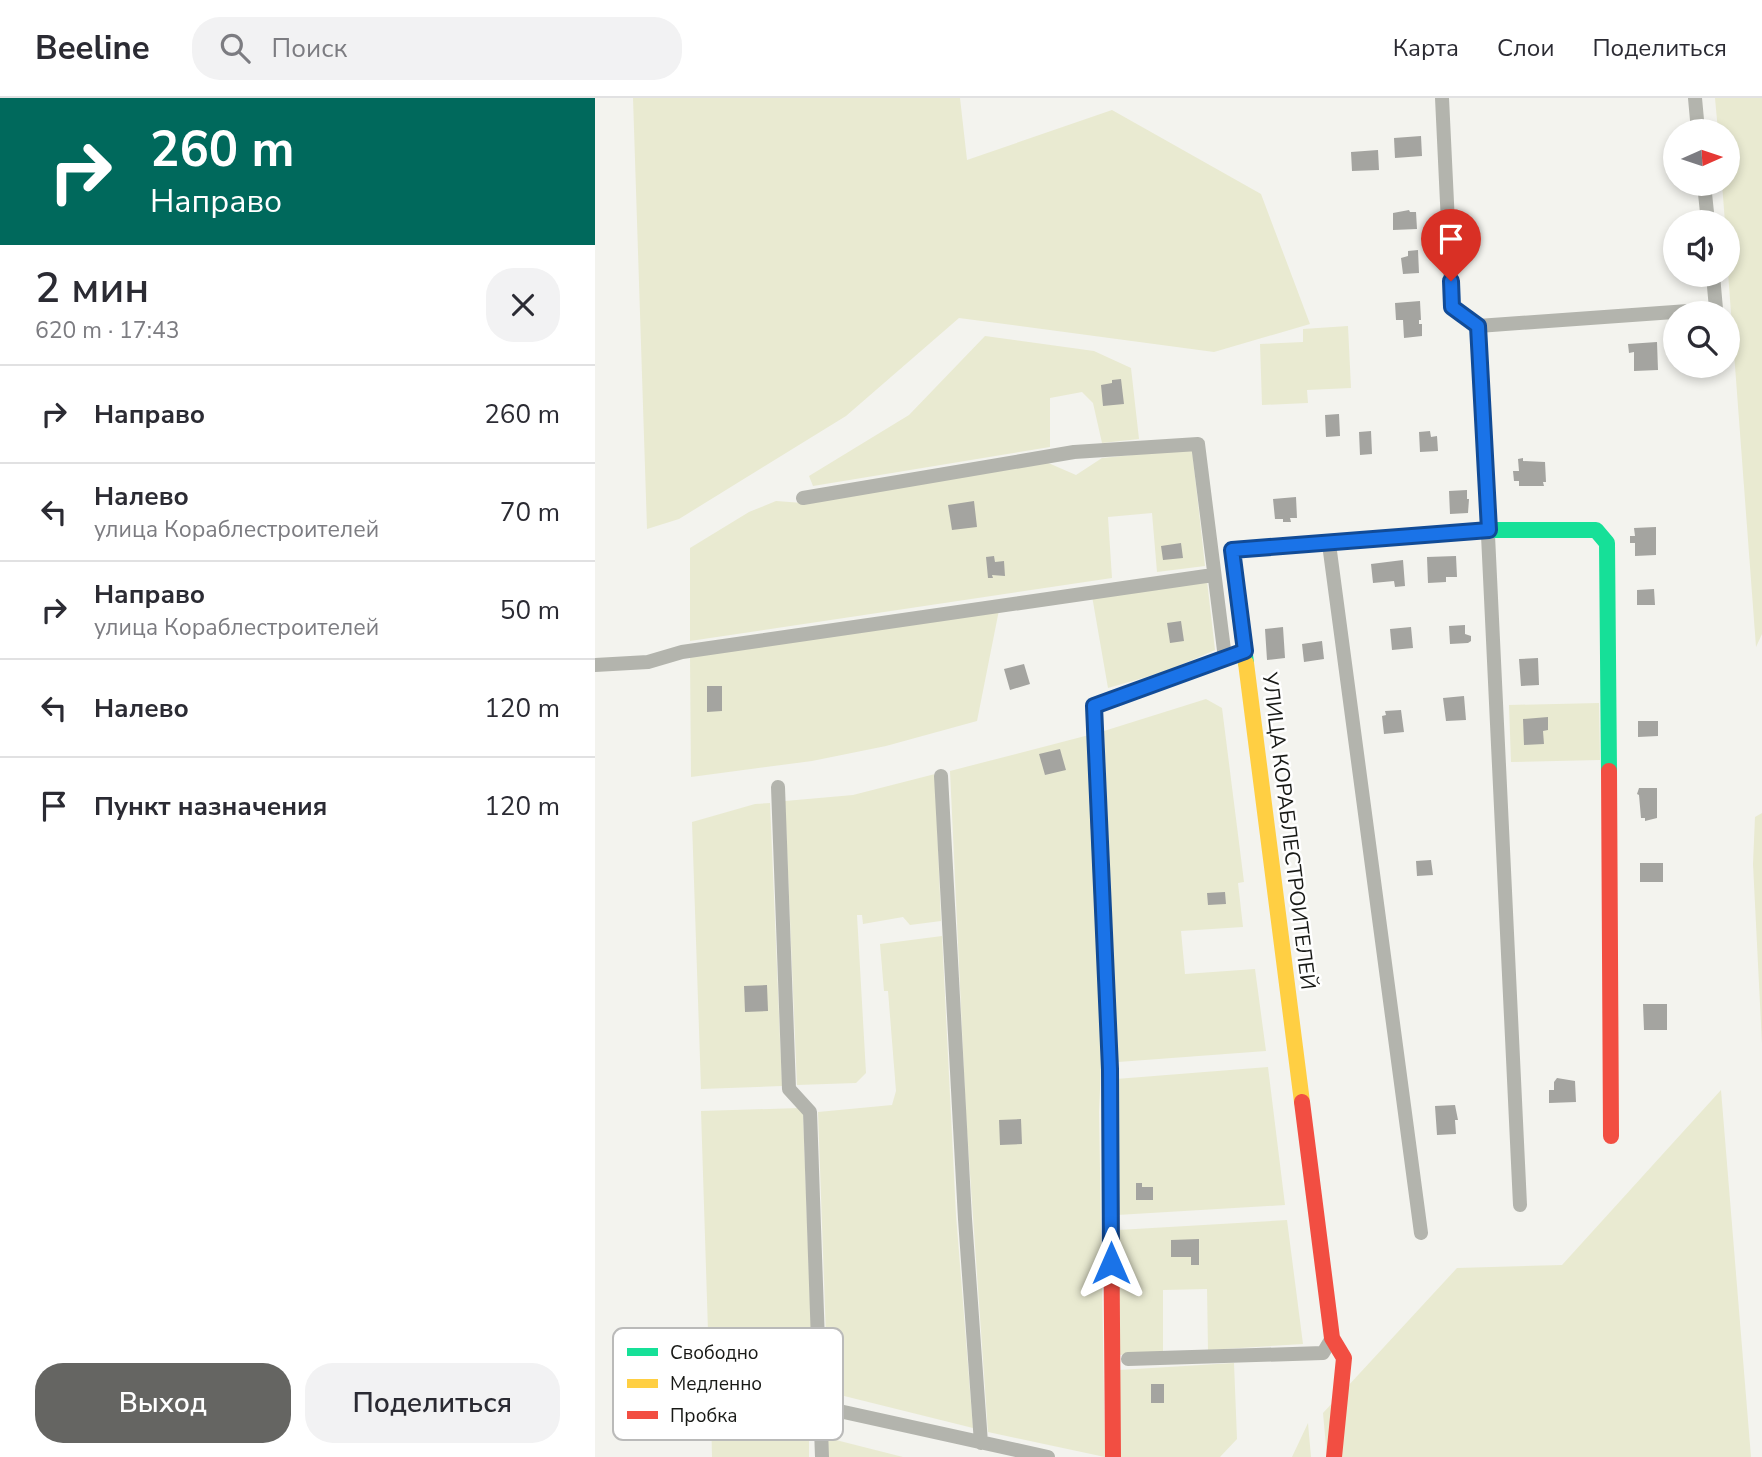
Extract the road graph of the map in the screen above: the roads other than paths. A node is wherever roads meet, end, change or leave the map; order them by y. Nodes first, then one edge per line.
1 (1442, 98) edge
2 (1695, 98) edge
3 (1697, 119) edge
4 (1714, 287) edge
5 (1478, 326) junction
6 (803, 498) dead end
7 (1489, 530) junction
8 (1329, 544) junction
9 (1213, 575) junction
10 (1245, 651) junction
11 (1225, 658) junction
12 (595, 665) edge
13 (941, 776) dead end
14 (778, 787) dead end
15 (1611, 1136) dead end
16 (1520, 1205) dead end
17 (1421, 1233) dead end
18 (818, 1328) edge
19 (1332, 1338) junction
20 (1128, 1359) dead end
21 (843, 1412) edge
22 (981, 1443) junction
23 (1048, 1457) edge
24 (1113, 1457) edge
25 (1334, 1457) edge

1 - 5 street
2 - 3 street
4 - 5 street
5 - 7 street
6 - 9 street
7 - 8 street, УЛИЦА КОРАБЛЕСТРОИТЕЛЕЙ
7 - 15 street, УЛИЦА КОРАБЛЕСТРОИТЕЛЕЙ
7 - 16 street
8 - 10 street, УЛИЦА КОРАБЛЕСТРОИТЕЛЕЙ
8 - 17 street
9 - 11 street
9 - 12 street
10 - 11 street
10 - 19 street, УЛИЦА КОРАБЛЕСТРОИТЕЛЕЙ
11 - 24 street
13 - 22 street
14 - 18 street
19 - 20 street
19 - 25 street, УЛИЦА КОРАБЛЕСТРОИТЕЛЕЙ
21 - 22 street
22 - 23 street

